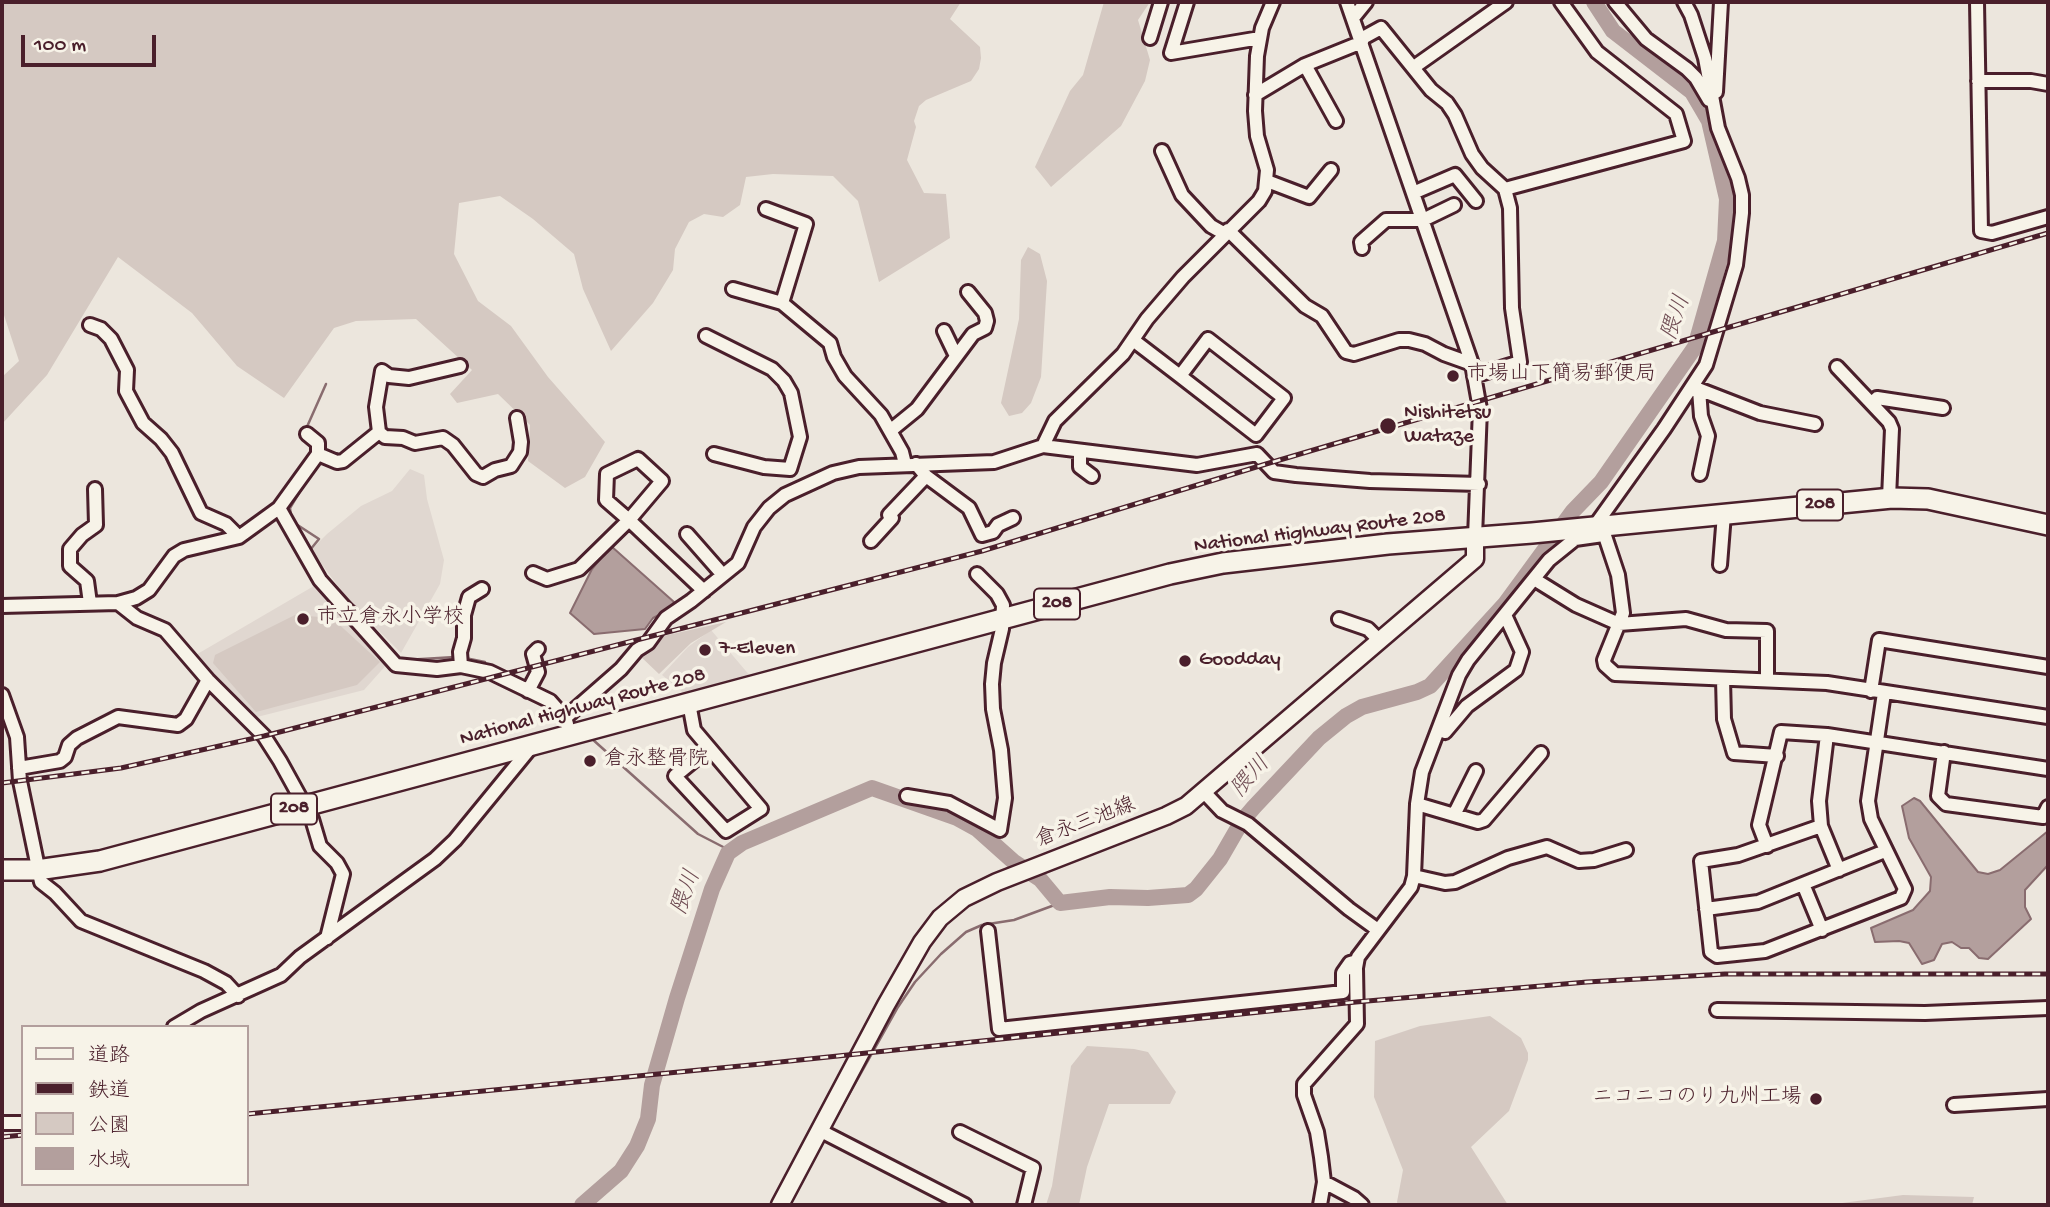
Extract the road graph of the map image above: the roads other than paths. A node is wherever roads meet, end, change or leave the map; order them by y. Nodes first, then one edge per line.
1 (1161, 2) edge
2 (1187, 2) edge
3 (1273, 2) edge
4 (1348, 2) edge
5 (1366, 2) edge
6 (1506, 2) edge
7 (1561, 2) edge
8 (1615, 2) edge
9 (1684, 2) edge
10 (1721, 2) edge
11 (1977, 2) edge
12 (1353, 18) junction
13 (1150, 38) dead end
14 (1260, 38) junction
15 (1361, 40) junction
16 (1305, 65) junction
17 (1414, 67) junction
18 (1978, 81) junction
19 (2048, 84) edge
20 (1255, 95) junction
21 (1714, 110) junction
22 (1336, 121) dead end
23 (1161, 151) dead end
24 (1331, 170) dead end
25 (1267, 181) junction
26 (1505, 189) junction
27 (1413, 193) junction
28 (1476, 201) dead end
29 (1454, 205) dead end
30 (765, 209) dead end
31 (2048, 217) edge
32 (1423, 220) junction
33 (1226, 232) junction
34 (1362, 248) dead end
35 (733, 289) dead end
36 (968, 292) dead end
37 (782, 303) junction
38 (90, 325) dead end
39 (944, 331) dead end
40 (706, 336) dead end
41 (1133, 340) junction
42 (956, 356) junction
43 (460, 366) dead end
44 (1837, 367) dead end
45 (1473, 370) junction
46 (1180, 376) junction
47 (1696, 388) junction
48 (1872, 404) junction
49 (1943, 408) dead end
50 (517, 418) dead end
51 (1815, 424) dead end
52 (890, 431) junction
53 (379, 432) junction
54 (307, 433) dead end
55 (1043, 446) junction
56 (1080, 451) junction
57 (318, 454) junction
58 (714, 454) dead end
59 (910, 464) junction
60 (790, 469) junction
61 (1700, 474) dead end
62 (926, 476) junction
63 (1092, 476) dead end
64 (806, 484) junction
65 (1479, 484) junction
66 (94, 489) dead end
67 (1889, 498) junction
68 (279, 508) junction
69 (1724, 514) junction
70 (1013, 519) dead end
71 (629, 520) junction
72 (2048, 525) edge
73 (1597, 529) junction
74 (687, 534) dead end
75 (239, 537) junction
76 (1475, 537) junction
77 (871, 541) dead end
78 (1720, 565) dead end
79 (533, 573) dead end
80 (977, 574) dead end
81 (723, 575) junction
82 (1534, 579) junction
83 (482, 589) dead end
84 (704, 590) junction
85 (90, 603) junction
86 (118, 604) junction
87 (2, 606) edge
88 (1505, 615) junction
89 (1003, 618) junction
90 (1339, 619) dead end
91 (1619, 624) junction
92 (1380, 641) junction
93 (538, 649) dead end
94 (461, 666) junction
95 (2048, 667) edge
96 (1723, 679) junction
97 (208, 680) junction
98 (1767, 680) junction
99 (528, 691) junction
100 (1878, 692) junction
101 (2, 695) edge
102 (689, 703) junction
103 (2048, 717) edge
104 (577, 728) junction
105 (1440, 730) junction
106 (1827, 735) junction
107 (1876, 742) junction
108 (532, 746) junction
109 (709, 748) junction
110 (1944, 752) junction
111 (1541, 753) dead end
112 (1777, 755) junction
113 (19, 768) junction
114 (2048, 769) edge
115 (1476, 771) dead end
116 (1204, 792) junction
117 (907, 796) dead end
118 (1416, 803) junction
119 (304, 806) junction
120 (2048, 807) edge
121 (1454, 815) junction
122 (1821, 826) junction
123 (1767, 846) junction
124 (1626, 850) dead end
125 (1885, 851) junction
126 (2, 870) edge
127 (37, 870) junction
128 (1839, 870) junction
129 (1415, 876) junction
130 (1803, 884) junction
131 (1706, 909) junction
132 (1378, 930) junction
133 (1822, 930) junction
134 (988, 931) dead end
135 (327, 938) junction
136 (1357, 961) junction
137 (238, 996) junction
138 (2048, 1008) edge
139 (1717, 1010) dead end
140 (177, 1025) edge
141 (2048, 1099) edge
142 (1954, 1105) dead end
143 (2, 1123) edge
144 (21, 1123) edge
145 (819, 1130) junction
146 (960, 1132) dead end
147 (1324, 1182) junction
148 (780, 1205) edge
149 (965, 1205) edge
150 (1024, 1205) edge
151 (1320, 1205) edge
152 (1362, 1205) edge

1 - 13 street
2 - 14 street
3 - 14 street
4 - 12 street
5 - 12 street
6 - 17 street
7 - 26 street
8 - 21 street
9 - 21 street
10 - 21 street
11 - 18 street
12 - 15 street
14 - 20 street
15 - 16 street
15 - 17 street
15 - 27 street
16 - 20 street
16 - 22 street
17 - 26 street
18 - 19 street
18 - 31 street
20 - 25 street
21 - 47 street
23 - 33 street
24 - 25 street
25 - 33 street
26 - 45 street
27 - 28 street
27 - 32 street
29 - 32 street
30 - 37 street
32 - 34 street
32 - 45 street
33 - 41 street
33 - 45 street
35 - 37 street
36 - 42 street
37 - 52 street
38 - 75 street
39 - 42 street
40 - 60 street
41 - 46 street
41 - 55 street
42 - 52 street
43 - 53 street
44 - 48 street
45 - 65 street
46 - 46 street
47 - 51 street
47 - 61 street
47 - 73 street
48 - 49 street
48 - 67 street
50 - 53 street
52 - 59 street
53 - 57 street
54 - 57 street
55 - 56 street
55 - 59 street
56 - 63 street
56 - 65 street
57 - 68 street
58 - 60 street
59 - 62 street
59 - 64 street
60 - 64 street
62 - 70 street
62 - 77 street
64 - 81 street
65 - 76 street
66 - 85 street
67 - 69 highway, National Highway Route 208 / 208
67 - 72 highway, National Highway Route 208 / 208
68 - 75 street
68 - 94 street
69 - 73 highway, National Highway Route 208 / 208
69 - 78 street
71 - 71 street
71 - 79 street
71 - 84 street
73 - 76 highway, National Highway Route 208 / 208
73 - 82 street
73 - 91 street
74 - 81 street
75 - 86 street
76 - 89 highway, National Highway Route 208 / 208
76 - 92 main road, 倉永三池線
80 - 89 street
81 - 84 street
82 - 88 street
82 - 91 street
83 - 94 street
84 - 104 street
85 - 86 street
85 - 87 street
86 - 97 street
88 - 105 street
88 - 105 street
89 - 102 highway, National Highway Route 208 / 208
89 - 117 street
90 - 92 street
91 - 96 street
91 - 98 street
92 - 116 main road, 倉永三池線
93 - 99 street
94 - 99 street
95 - 100 street
96 - 98 street
96 - 112 street
97 - 113 street
97 - 119 street
98 - 100 street
99 - 104 street
100 - 103 street
100 - 107 street
101 - 113 street
102 - 104 highway, National Highway Route 208 / 208
102 - 109 street
104 - 108 highway, National Highway Route 208 / 208
105 - 118 street
106 - 107 street
106 - 112 street
106 - 122 street
107 - 110 street
107 - 125 street
108 - 119 highway, National Highway Route 208 / 208
108 - 135 street
109 - 109 street
110 - 114 street
110 - 120 street
111 - 121 street
112 - 123 street
113 - 127 street
115 - 121 street
116 - 132 street
116 - 145 main road, 倉永三池線
118 - 121 street
118 - 129 street
119 - 127 highway, National Highway Route 208 / 208
119 - 135 street
122 - 123 street
122 - 128 street
123 - 131 street
124 - 129 street
125 - 128 street
125 - 133 street
126 - 127 highway, National Highway Route 208 / 208
127 - 137 street
128 - 130 street
129 - 132 street
130 - 131 street
130 - 133 street
131 - 133 street
132 - 136 street
134 - 136 street
135 - 137 street
136 - 147 street
137 - 140 street
138 - 139 street
141 - 142 street
143 - 144 street
145 - 148 main road, 倉永三池線
145 - 149 street
146 - 150 street
147 - 151 street
147 - 152 street

